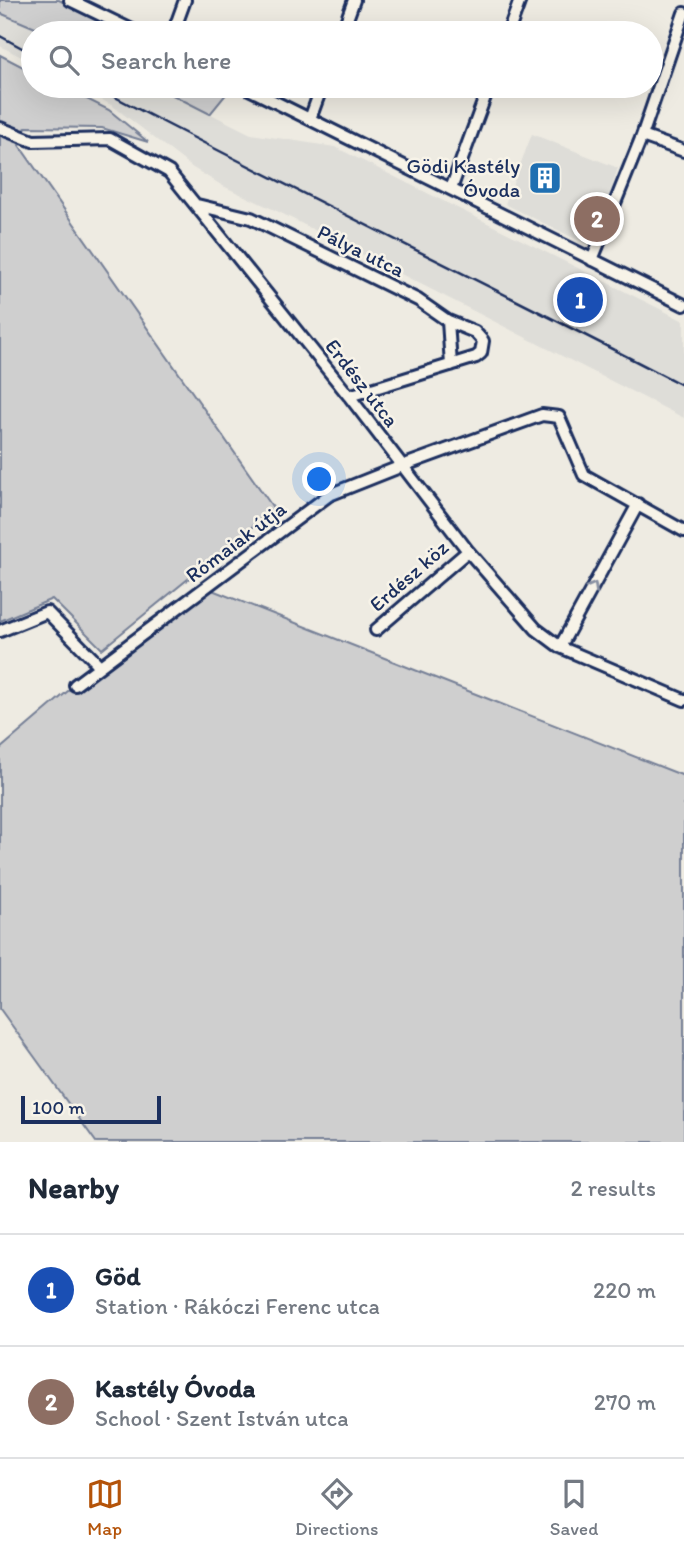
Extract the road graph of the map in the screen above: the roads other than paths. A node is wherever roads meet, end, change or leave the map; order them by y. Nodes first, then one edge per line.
1 (71, 0) edge
2 (185, 0) edge
3 (354, 0) edge
4 (520, 0) edge
5 (684, 13) edge
6 (114, 21) edge
7 (177, 21) edge
8 (346, 21) edge
9 (512, 21) edge
10 (663, 74) edge
11 (267, 98) edge
12 (318, 98) edge
13 (484, 98) edge
14 (655, 98) edge
15 (310, 119) junction
16 (0, 128) edge
17 (642, 136) junction
18 (684, 150) edge
19 (450, 189) junction
20 (197, 205) junction
21 (592, 260) junction
22 (684, 305) edge
23 (448, 321) junction
24 (451, 365) junction
25 (349, 396) junction
26 (402, 466) junction
27 (638, 504) junction
28 (684, 531) edge
29 (468, 551) junction
30 (376, 630) dead end
31 (0, 631) edge
32 (560, 647) junction
33 (100, 666) junction
34 (75, 685) dead end
35 (684, 685) edge
36 (681, 699) edge

1 - 6 street
2 - 7 street
3 - 8 street
4 - 9 street
5 - 10 street
11 - 15 street
12 - 15 street
13 - 19 street
14 - 17 street
15 - 19 street
16 - 20 street, Erdész utca
17 - 18 street
17 - 21 street
19 - 21 street
20 - 23 street, Pálya utca
20 - 25 street, Erdész utca
21 - 22 street
23 - 24 street
23 - 24 street, Pálya utca
24 - 25 street
25 - 26 street, Erdész utca
26 - 27 street, Rómaiak útja
26 - 29 street, Erdész utca
26 - 33 street, Rómaiak útja
27 - 28 street
32 -> 27 street
29 - 30 street, Erdész köz
29 - 32 street, Erdész utca
31 - 33 street
32 - 36 street, Erdész utca
33 - 34 street, Rómaiak útja
35 - 36 street

